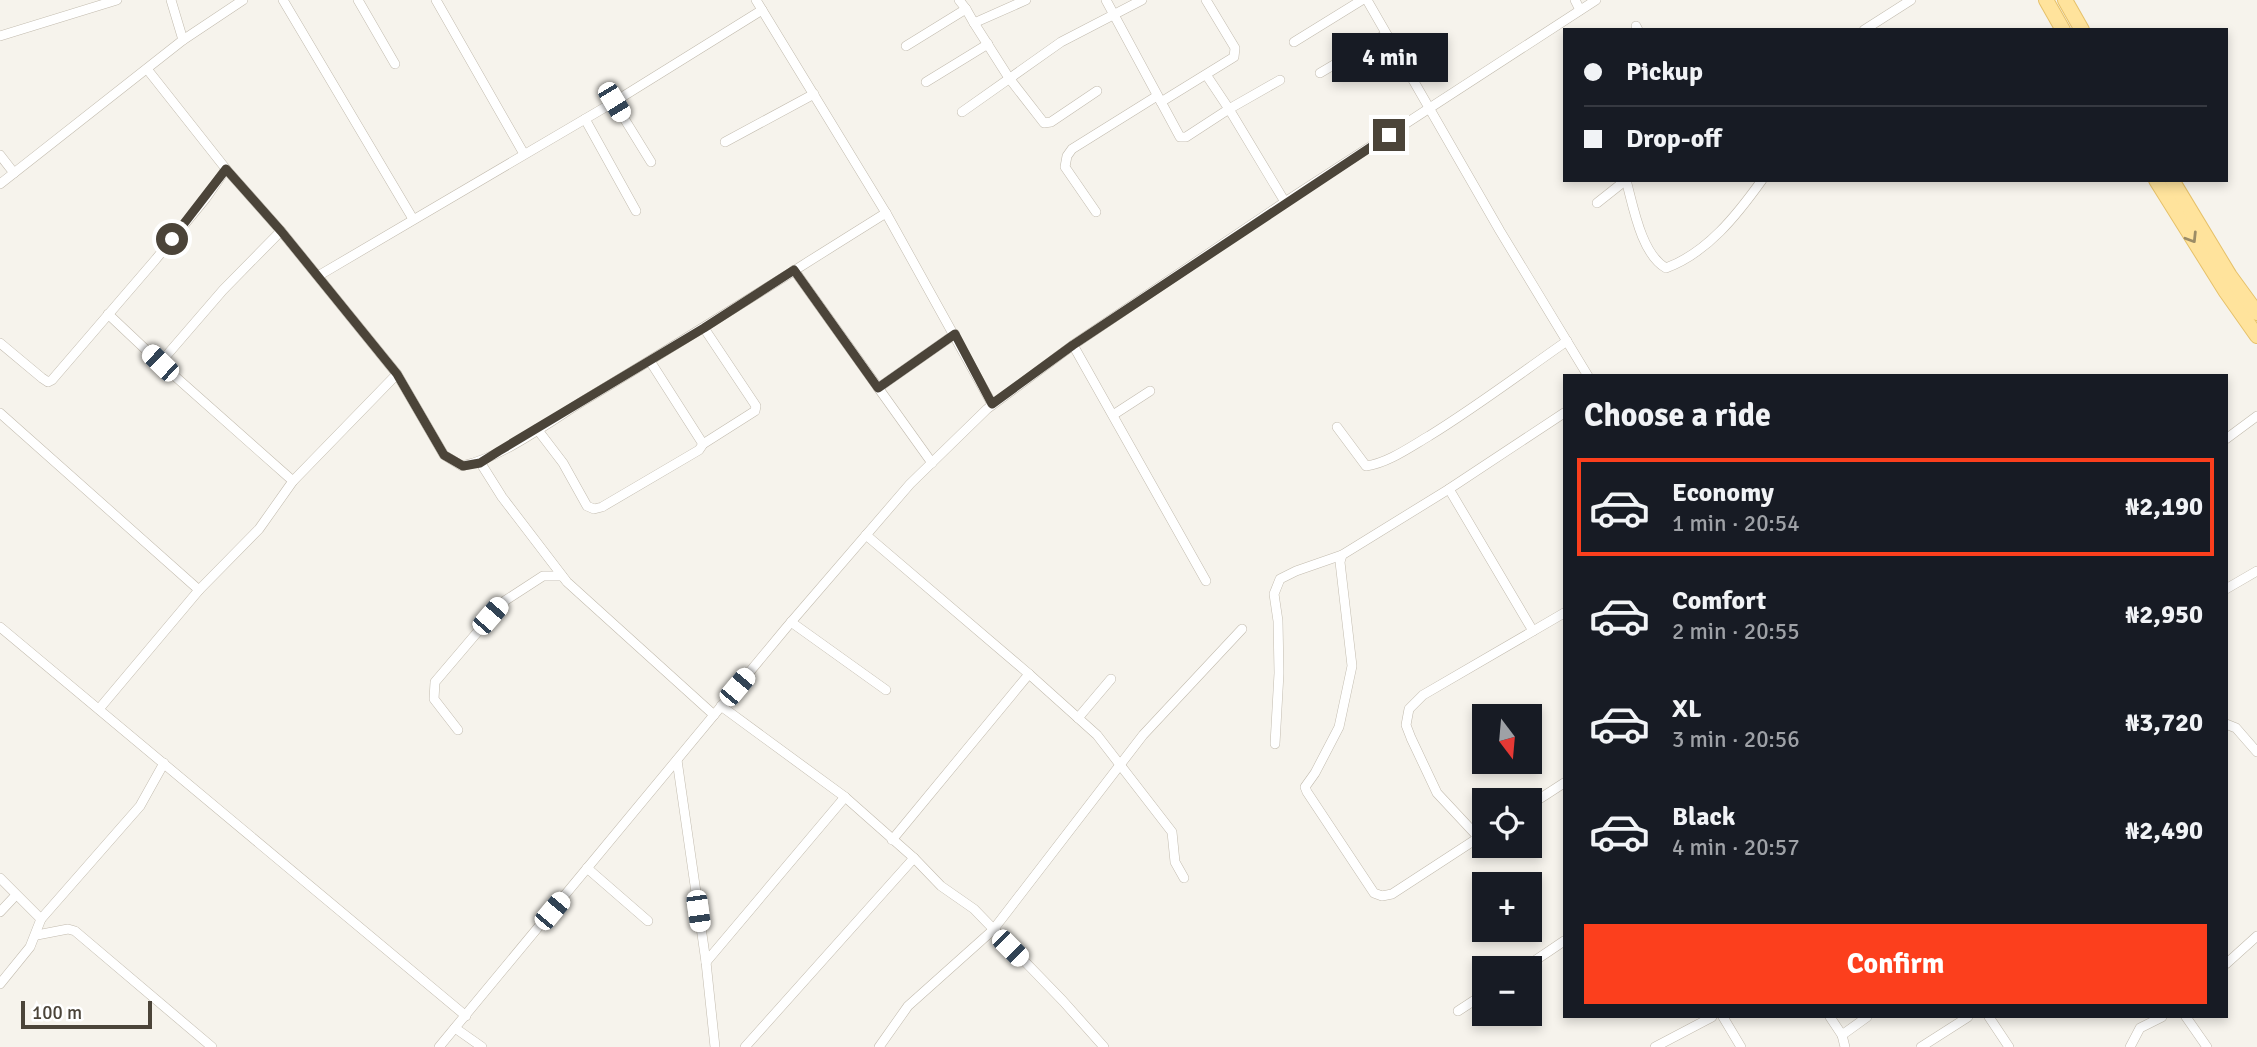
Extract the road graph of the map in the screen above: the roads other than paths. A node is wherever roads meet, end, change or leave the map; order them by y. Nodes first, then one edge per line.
1 (117, 0) edge
2 (171, 0) edge
3 (243, 0) edge
4 (283, 0) edge
5 (358, 0) edge
6 (436, 0) edge
7 (756, 0) edge
8 (959, 0) edge
9 (1026, 0) edge
10 (1106, 0) edge
11 (1142, 0) edge
12 (1206, 0) edge
13 (1365, 0) edge
14 (1575, 0) edge
15 (1596, 0) edge
16 (1911, 0) edge
17 (2046, 0) edge
18 (2065, 0) edge
19 (966, 9) junction
20 (762, 10) junction
21 (1580, 10) junction
22 (1115, 14) junction
23 (974, 23) junction
24 (1867, 28) edge
25 (2062, 28) edge
26 (2081, 28) edge
27 (1386, 34) junction
28 (0, 36) edge
29 (183, 40) junction
30 (1294, 42) dead end
31 (988, 44) junction
32 (906, 46) dead end
33 (396, 64) dead end
34 (147, 69) junction
35 (1320, 74) dead end
36 (1207, 76) junction
37 (1009, 78) junction
38 (1280, 80) dead end
39 (926, 82) dead end
40 (1097, 92) dead end
41 (814, 94) junction
42 (1159, 99) junction
43 (614, 102) junction
44 (1431, 108) junction
45 (1229, 109) junction
46 (962, 112) dead end
47 (585, 118) junction
48 (725, 142) dead end
49 (524, 154) junction
50 (0, 155) edge
51 (650, 162) dead end
52 (226, 169) junction
53 (14, 173) junction
54 (1623, 182) edge
55 (1627, 182) edge
56 (1761, 182) edge
57 (2157, 182) edge
58 (2173, 182) edge
59 (0, 184) edge
60 (1286, 202) junction
61 (1597, 203) dead end
62 (636, 211) dead end
63 (1096, 212) dead end
64 (886, 213) junction
65 (413, 219) junction
66 (281, 231) junction
67 (794, 270) junction
68 (318, 276) junction
69 (2257, 313) edge
70 (108, 314) junction
71 (704, 328) junction
72 (955, 334) junction
73 (2257, 335) edge
74 (1567, 341) junction
75 (0, 343) edge
76 (1073, 345) junction
77 (650, 361) junction
78 (160, 363) junction
79 (397, 374) junction
80 (1587, 374) edge
81 (878, 388) junction
82 (1150, 391) dead end
83 (992, 404) junction
84 (0, 413) edge
85 (1563, 414) edge
86 (1113, 415) junction
87 (2257, 416) edge
88 (1337, 427) dead end
89 (537, 429) junction
90 (2228, 438) edge
91 (703, 444) junction
92 (480, 463) junction
93 (932, 463) junction
94 (293, 481) junction
95 (1449, 489) junction
96 (866, 535) junction
97 (1342, 555) junction
98 (2257, 571) edge
99 (562, 576) junction
100 (1206, 581) dead end
101 (2228, 588) edge
102 (199, 590) junction
103 (1563, 614) edge
104 (791, 622) junction
105 (0, 626) edge
106 (1242, 629) dead end
107 (1534, 631) junction
108 (1029, 674) junction
109 (1111, 679) dead end
110 (886, 690) dead end
111 (721, 706) junction
112 (99, 709) junction
113 (714, 715) junction
114 (1079, 718) junction
115 (2228, 725) edge
116 (458, 730) dead end
117 (1275, 744) dead end
118 (2257, 752) edge
119 (677, 761) junction
120 (164, 763) junction
121 (1120, 764) junction
122 (1563, 785) edge
123 (845, 797) junction
124 (1542, 798) edge
125 (1472, 827) edge
126 (892, 840) junction
127 (1472, 842) edge
128 (914, 858) junction
129 (587, 869) junction
130 (0, 878) edge
131 (1184, 878) dead end
132 (16, 895) junction
133 (0, 912) edge
134 (41, 919) junction
135 (648, 921) dead end
136 (993, 930) junction
137 (37, 934) junction
138 (2257, 936) edge
139 (1563, 942) edge
140 (1542, 956) edge
141 (706, 962) junction
142 (2228, 962) edge
143 (0, 984) edge
144 (1472, 1002) edge
145 (1458, 1011) dead end
146 (466, 1016) junction
147 (1724, 1018) edge
148 (1831, 1018) edge
149 (1866, 1018) edge
150 (1966, 1018) edge
151 (1990, 1018) edge
152 (2160, 1018) edge
153 (2187, 1018) edge
154 (1698, 1020) edge
155 (455, 1028) junction
156 (1842, 1035) junction
157 (1659, 1046) edge
158 (212, 1047) edge
159 (439, 1047) edge
160 (482, 1047) edge
161 (715, 1047) edge
162 (746, 1047) edge
163 (879, 1047) edge
164 (1104, 1047) edge
165 (1741, 1047) edge
166 (1845, 1047) edge
167 (1921, 1047) edge
168 (2009, 1047) edge
169 (2130, 1047) edge
170 (2207, 1047) edge

1 - 28 street
2 - 29 street
3 - 29 street
4 - 65 street
5 - 33 street
6 - 49 street
7 - 20 street
8 - 19 street
9 - 23 street
10 - 22 street
11 - 22 street
12 - 36 street
13 - 27 street
13 - 30 street
14 - 21 street
15 - 21 street
16 - 24 street
17 - 25 main road
18 - 26 main road
19 - 23 street
19 - 32 street
20 - 41 street
20 - 43 street
21 - 44 street
22 - 37 street
22 - 42 street
23 - 31 street
27 - 35 street
27 - 44 street
29 - 34 street
31 - 37 street
31 - 39 street
34 - 52 street
34 - 53 street
36 - 42 street
36 - 45 street
37 - 40 street
37 - 46 street
38 - 45 street
41 - 48 street
41 - 64 street
42 - 45 street
42 - 63 street
43 - 47 street
43 - 51 street
44 - 60 street
44 - 74 street
45 - 60 street
47 - 49 street
47 - 62 street
49 - 65 street
50 - 53 street
52 - 66 street
52 - 70 street
53 - 59 street
54 - 61 street
55 - 56 street
57 -> 73 main road
58 - 69 main road
60 - 76 street
64 - 67 street
64 - 72 street
65 - 68 street
66 - 68 street
66 - 78 street
67 - 71 street
67 - 81 street
68 - 79 street
70 - 75 street
70 - 78 street
71 - 77 street
71 - 91 street
72 - 81 street
72 - 83 street
74 - 80 street
74 - 88 street
76 - 83 street
76 - 86 street
77 - 89 street
77 - 91 street
78 - 94 street
79 - 92 street
79 - 94 street
81 - 93 street
82 - 86 street
83 - 93 street
84 - 102 street
85 - 95 street
86 - 100 street
87 - 90 street
89 - 91 street
89 - 92 street
92 - 99 street
93 - 96 street
94 - 102 street
95 - 97 street
95 - 107 street
96 - 104 street
96 - 108 street
97 - 117 street
97 - 127 street
98 - 101 street
99 - 113 street
99 - 116 street
102 - 112 street
103 - 107 street
104 - 110 street
104 - 111 street
105 - 112 street
106 - 121 street
107 - 125 street
108 - 114 street
108 - 126 street
109 - 114 street
111 - 113 street
111 - 123 street
112 - 120 street
113 - 119 street
114 - 121 street
115 - 118 street
119 - 129 street
119 - 141 street
120 - 134 street
120 - 146 street
121 - 131 street
121 - 136 street
122 - 124 street
123 - 126 street
123 - 141 street
126 - 128 street
128 - 136 street
128 - 162 street
129 - 135 street
129 - 146 street
130 - 132 street
132 - 133 street
132 - 134 street
134 - 137 street
136 - 163 street
136 - 164 street
137 - 143 street
137 - 158 street
138 - 142 street
139 - 140 street
141 - 161 street
144 - 145 street
146 - 155 street
147 - 165 street
148 - 156 street
149 - 156 street
150 - 167 street
151 - 168 street
152 - 169 street
153 - 170 street
154 - 157 street
155 - 159 street
155 - 160 street
156 - 166 street

